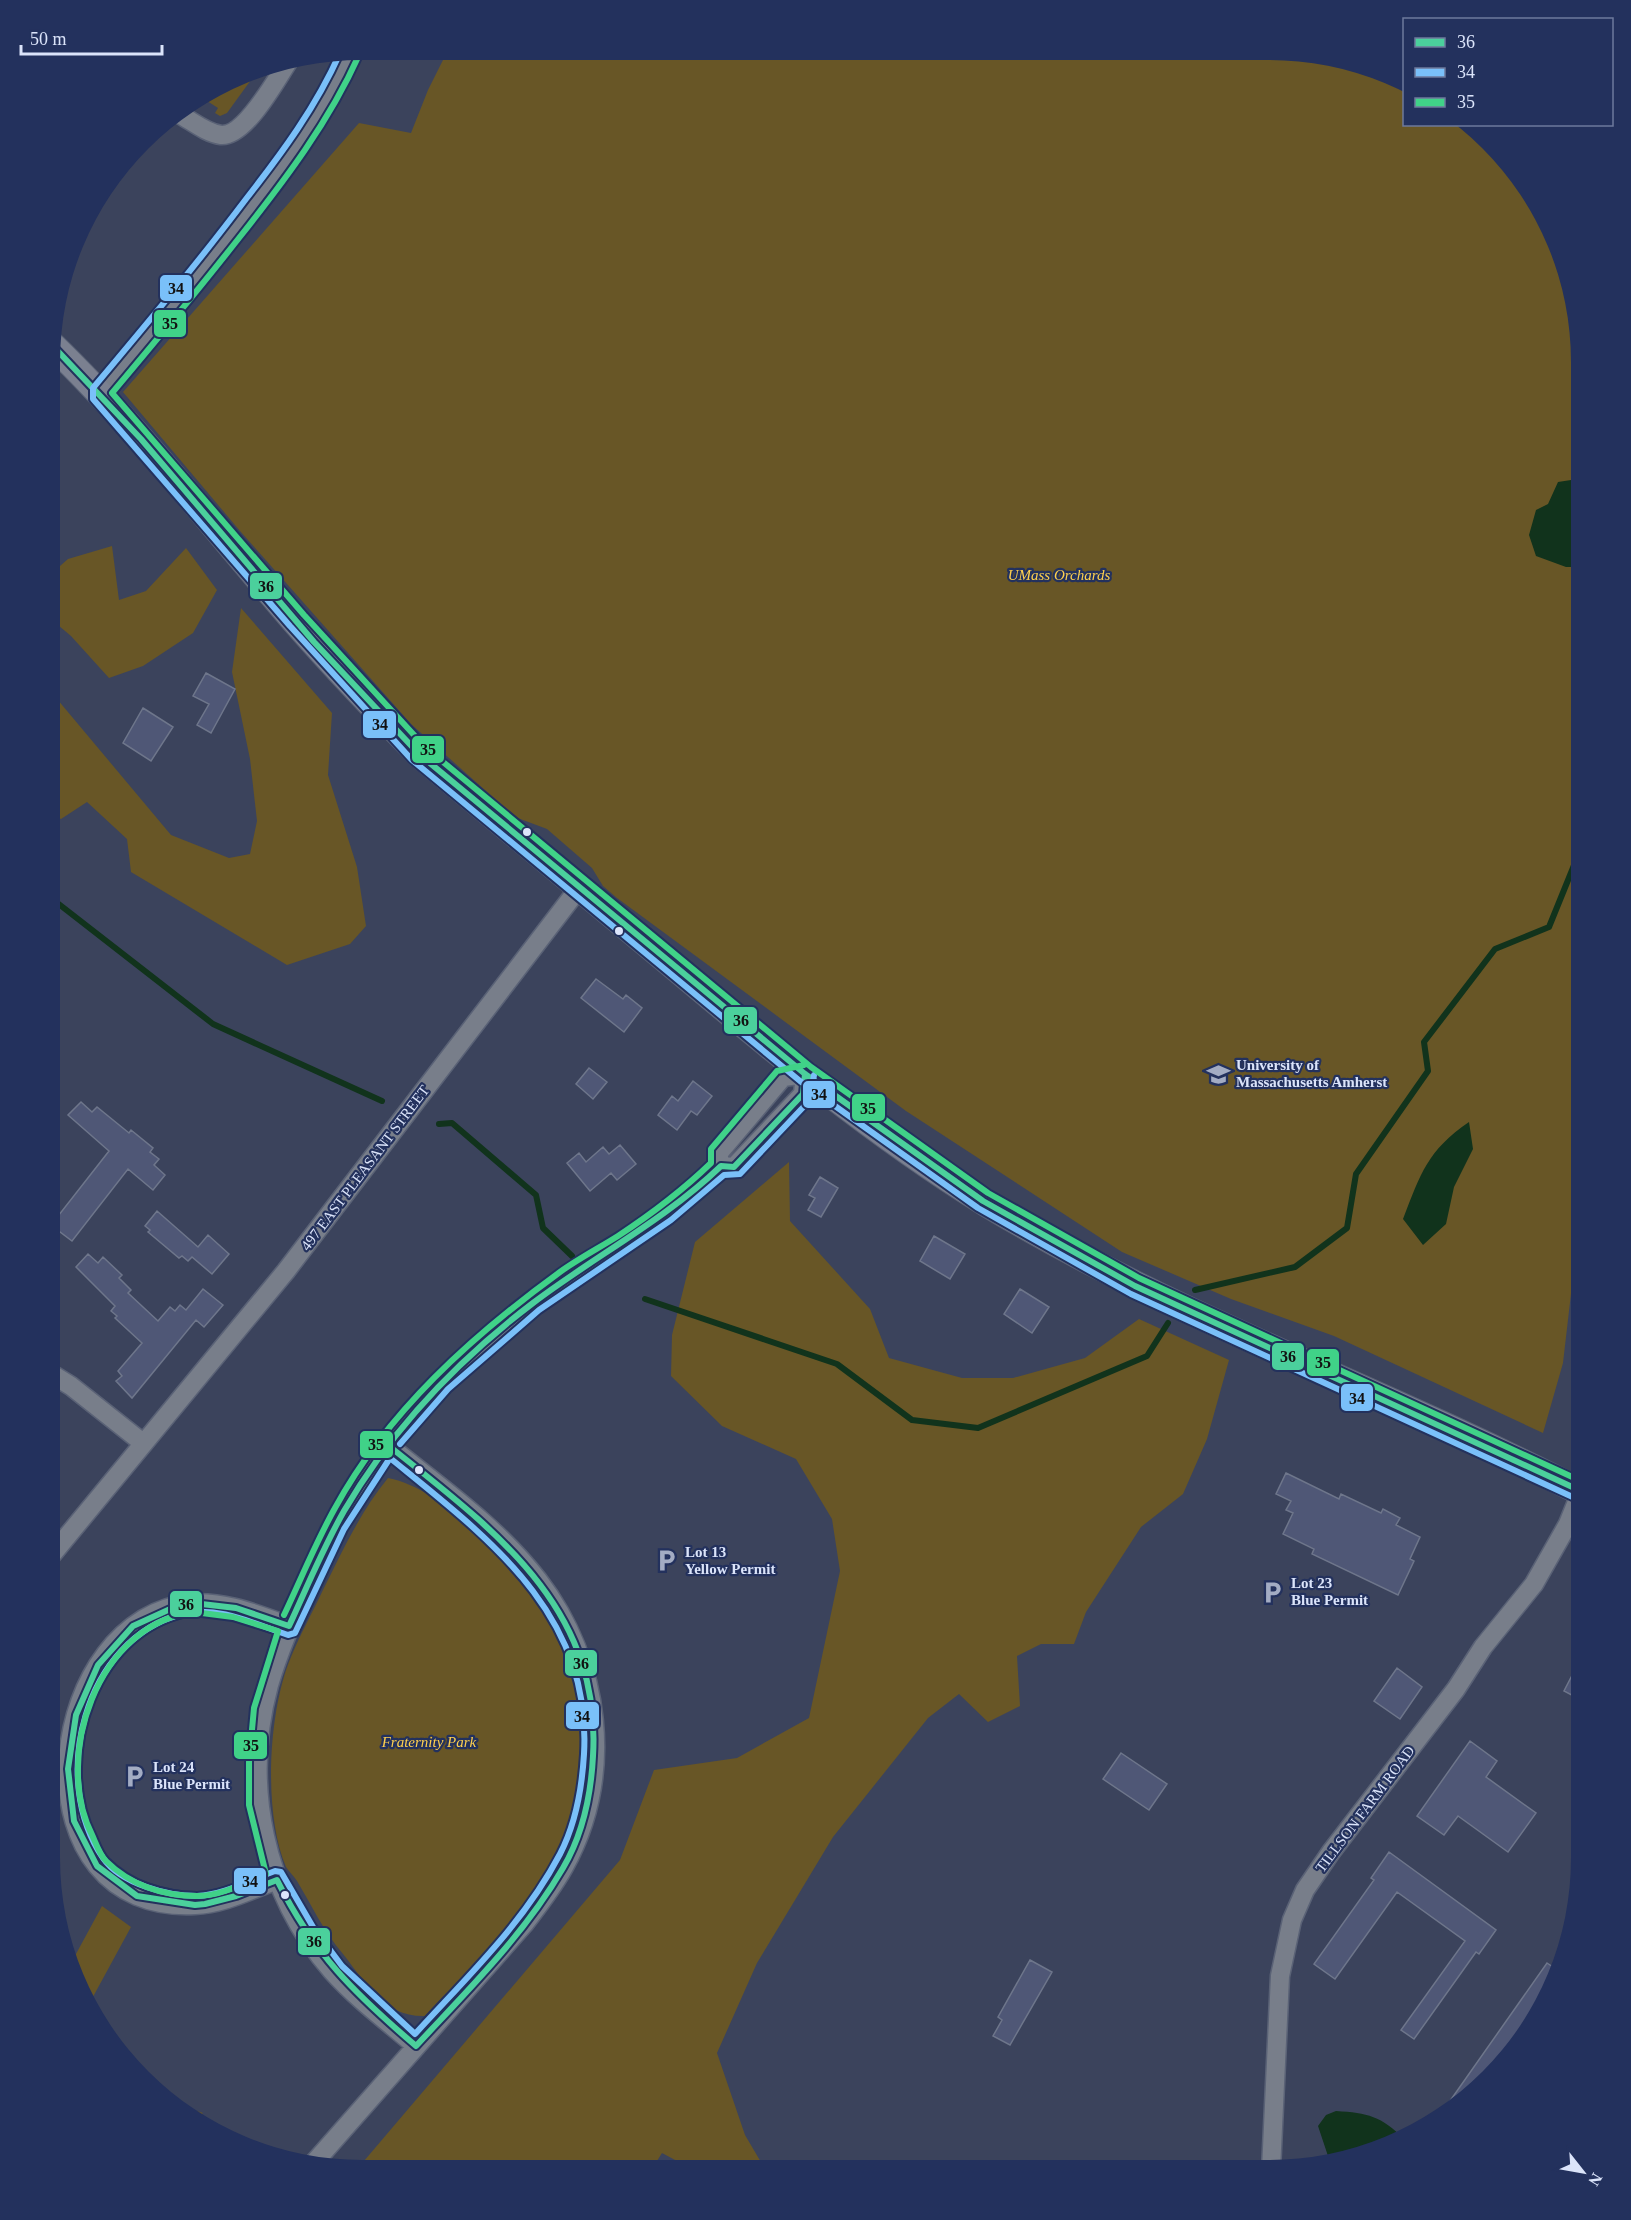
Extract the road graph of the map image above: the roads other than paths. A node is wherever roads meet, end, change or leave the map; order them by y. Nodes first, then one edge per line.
1 (346, 61) edge
2 (282, 71) edge
3 (185, 117) edge
4 (60, 353) edge
5 (100, 393) junction
6 (579, 888) junction
7 (806, 1074) junction
8 (721, 1166) junction
9 (60, 1379) edge
10 (143, 1443) junction
11 (389, 1446) junction
12 (1571, 1487) edge
13 (1571, 1517) edge
14 (60, 1545) edge
15 (289, 1626) junction
16 (276, 1880) junction
17 (416, 2046) junction
18 (319, 2156) edge
19 (1271, 2160) edge

1 - 5 street
2 - 3 street
4 - 5 main road
5 - 6 main road
6 - 7 main road
6 - 10 street, 497 EAST PLEASANT STREET
7 - 8 street
7 - 8 street
7 - 12 main road
8 - 11 street
9 - 10 street
10 - 14 street, 497 EAST PLEASANT STREET
11 - 15 street
11 - 17 street
13 - 19 street, TILLSON FARM ROAD
15 - 16 street
15 - 16 street
16 - 17 street
17 - 18 street

